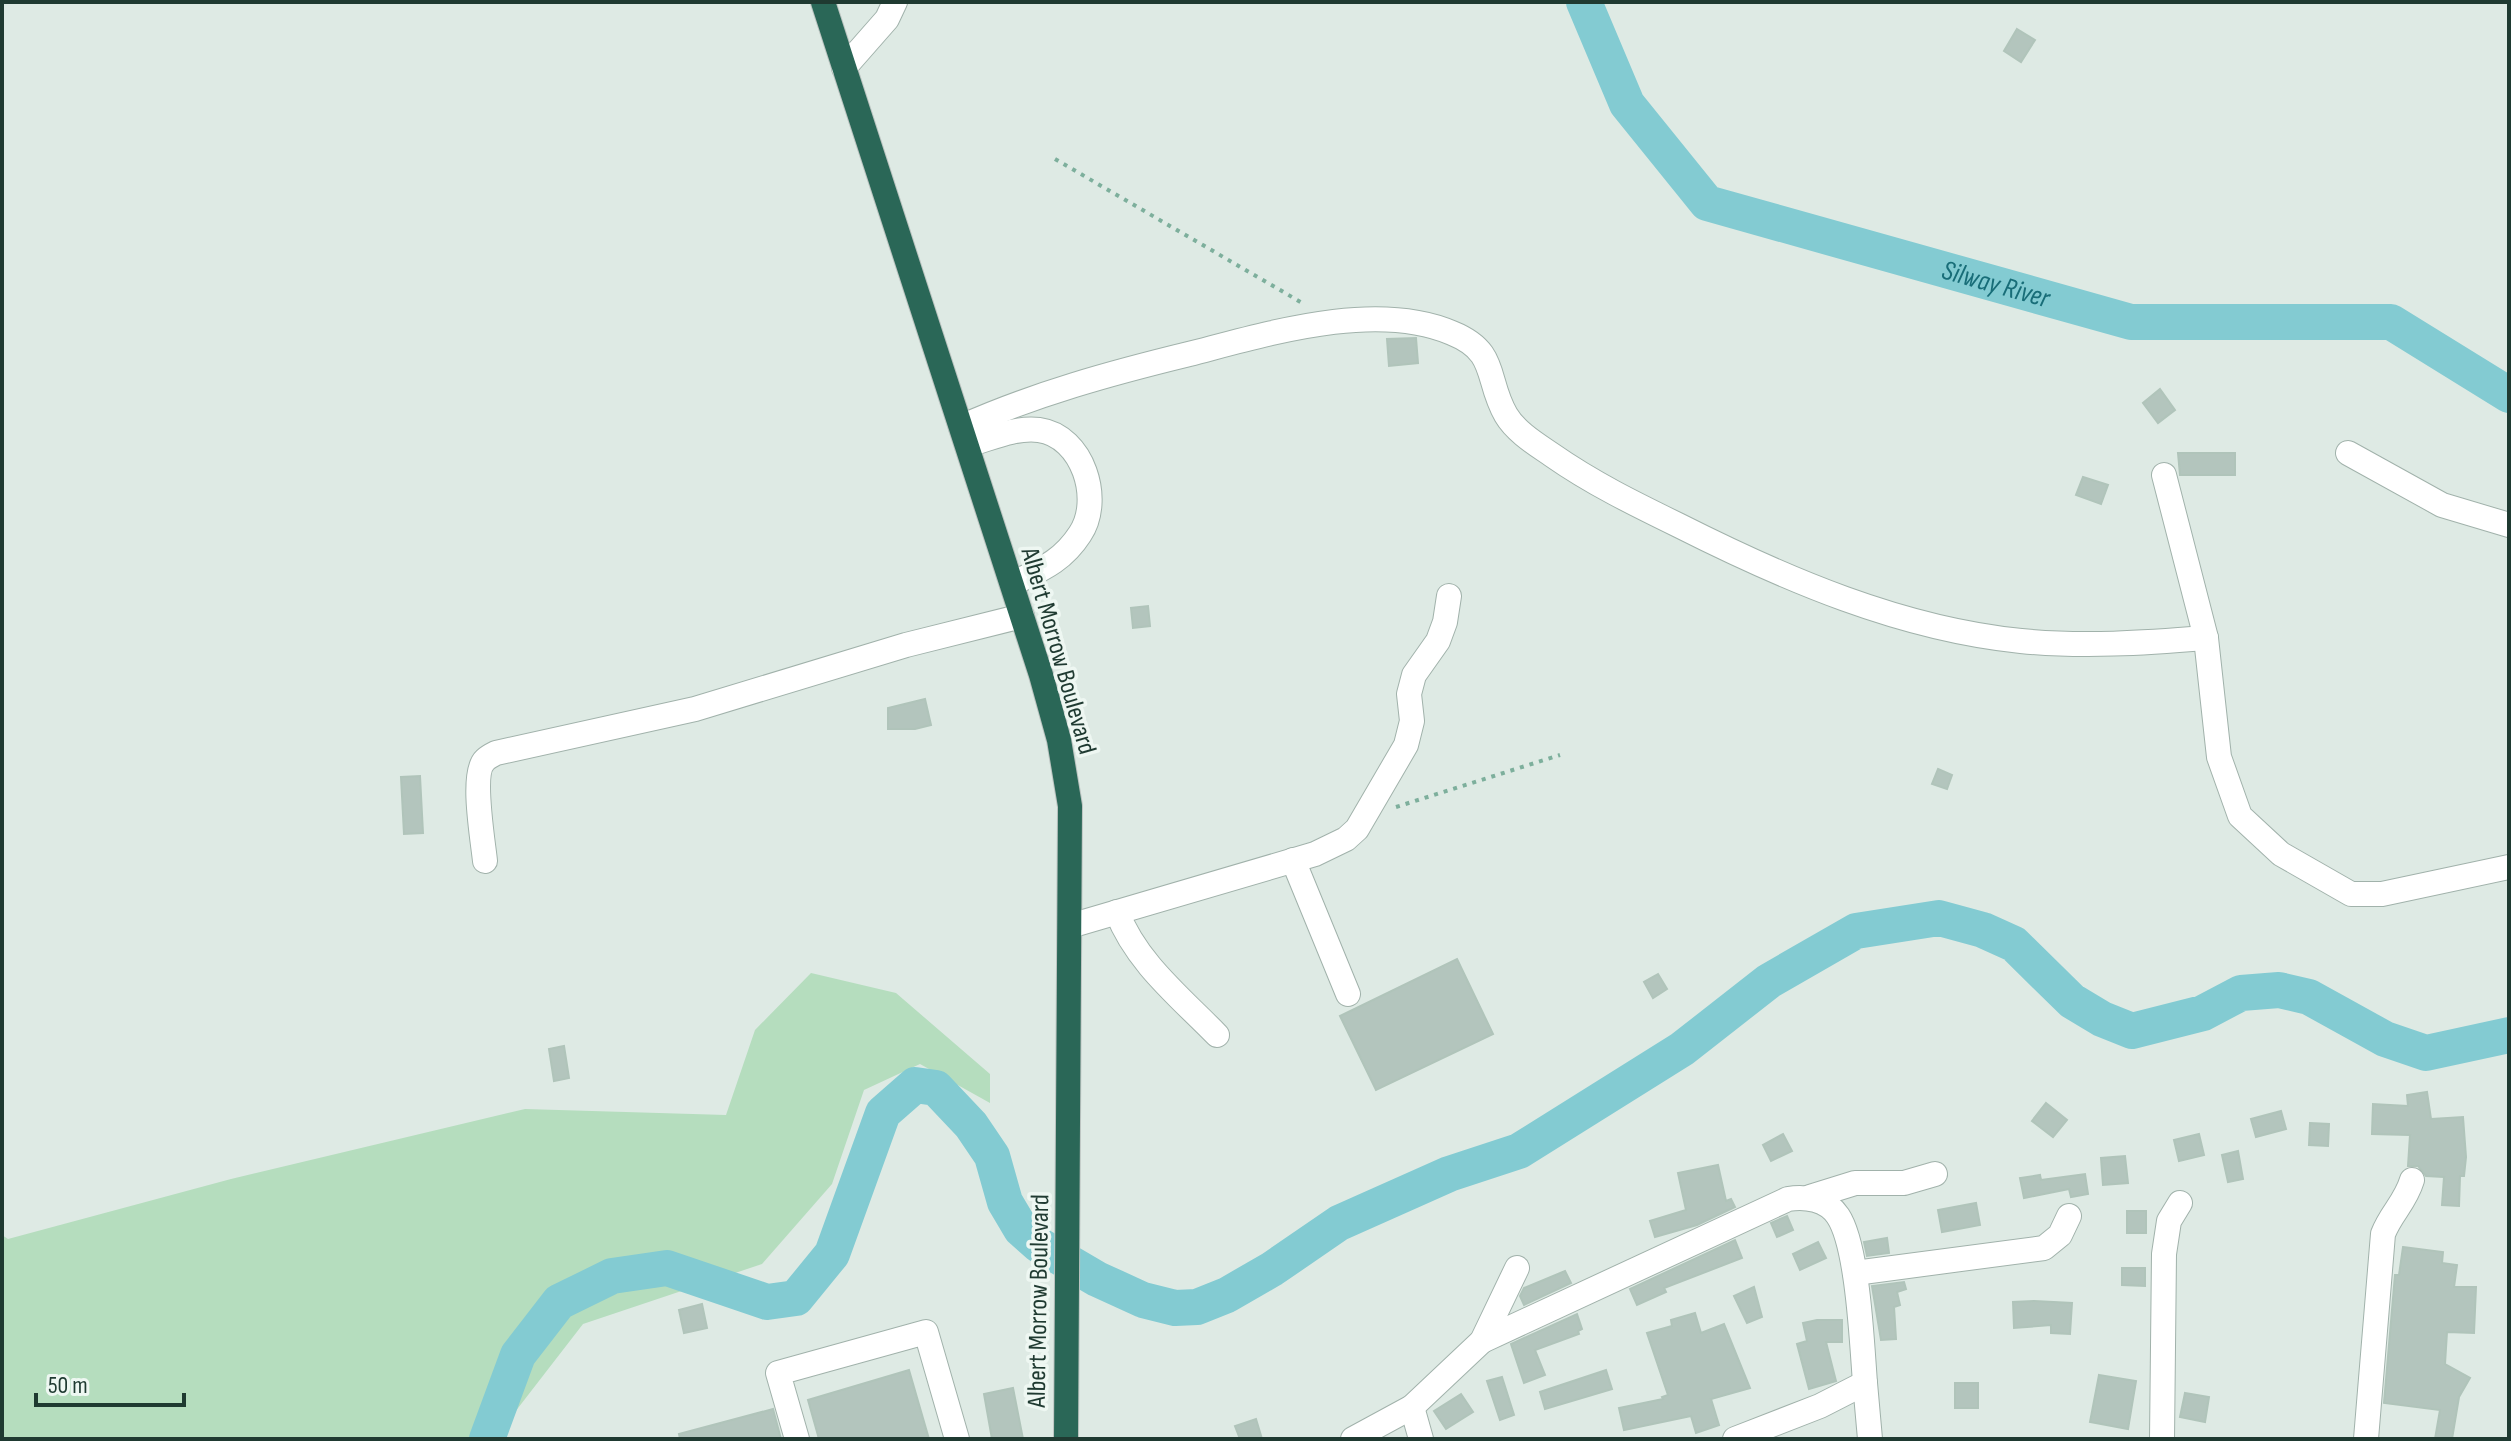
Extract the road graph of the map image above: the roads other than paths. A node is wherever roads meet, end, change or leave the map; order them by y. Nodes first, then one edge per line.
1 (823, 2) edge
2 (895, 2) edge
3 (844, 68) junction
4 (964, 436) junction
5 (2348, 453) dead end
6 (2164, 475) dead end
7 (2509, 525) edge
8 (1012, 584) junction
9 (1449, 596) dead end
10 (1022, 616) junction
11 (2206, 638) junction
12 (1304, 857) junction
13 (485, 861) dead end
14 (2509, 867) edge
15 (1117, 912) junction
16 (1070, 926) junction
17 (1348, 994) dead end
18 (1217, 1035) dead end
19 (1935, 1174) dead end
20 (2412, 1180) dead end
21 (1810, 1197) junction
22 (2180, 1203) dead end
23 (2069, 1216) dead end
24 (1517, 1268) dead end
25 (1855, 1273) junction
26 (1482, 1341) junction
27 (1865, 1383) junction
28 (1412, 1407) junction
29 (797, 1439) edge
30 (957, 1439) edge
31 (1066, 1439) edge
32 (1353, 1439) edge
33 (1421, 1439) edge
34 (1735, 1439) edge
35 (1870, 1439) edge
36 (2162, 1439) edge
37 (2366, 1439) edge

1 - 3 highway, Albert Morrow Boulevard
2 - 3 street
3 - 4 highway, Albert Morrow Boulevard
4 - 8 highway, Albert Morrow Boulevard
4 - 8 street
4 - 11 street
5 - 7 street
6 - 11 street
8 - 10 highway, Albert Morrow Boulevard
9 - 12 street
10 - 13 street
10 - 16 highway, Albert Morrow Boulevard
11 - 14 street
12 - 15 street
12 - 17 street
15 - 16 street
15 - 18 street
16 - 31 highway, Albert Morrow Boulevard
19 - 21 street
20 - 37 street
21 - 25 street
21 - 26 street
22 - 36 street
23 - 25 street
24 - 26 street
25 - 27 street
26 - 28 street
27 - 34 street
27 - 35 street
28 - 32 street
28 - 33 street
29 - 30 street

